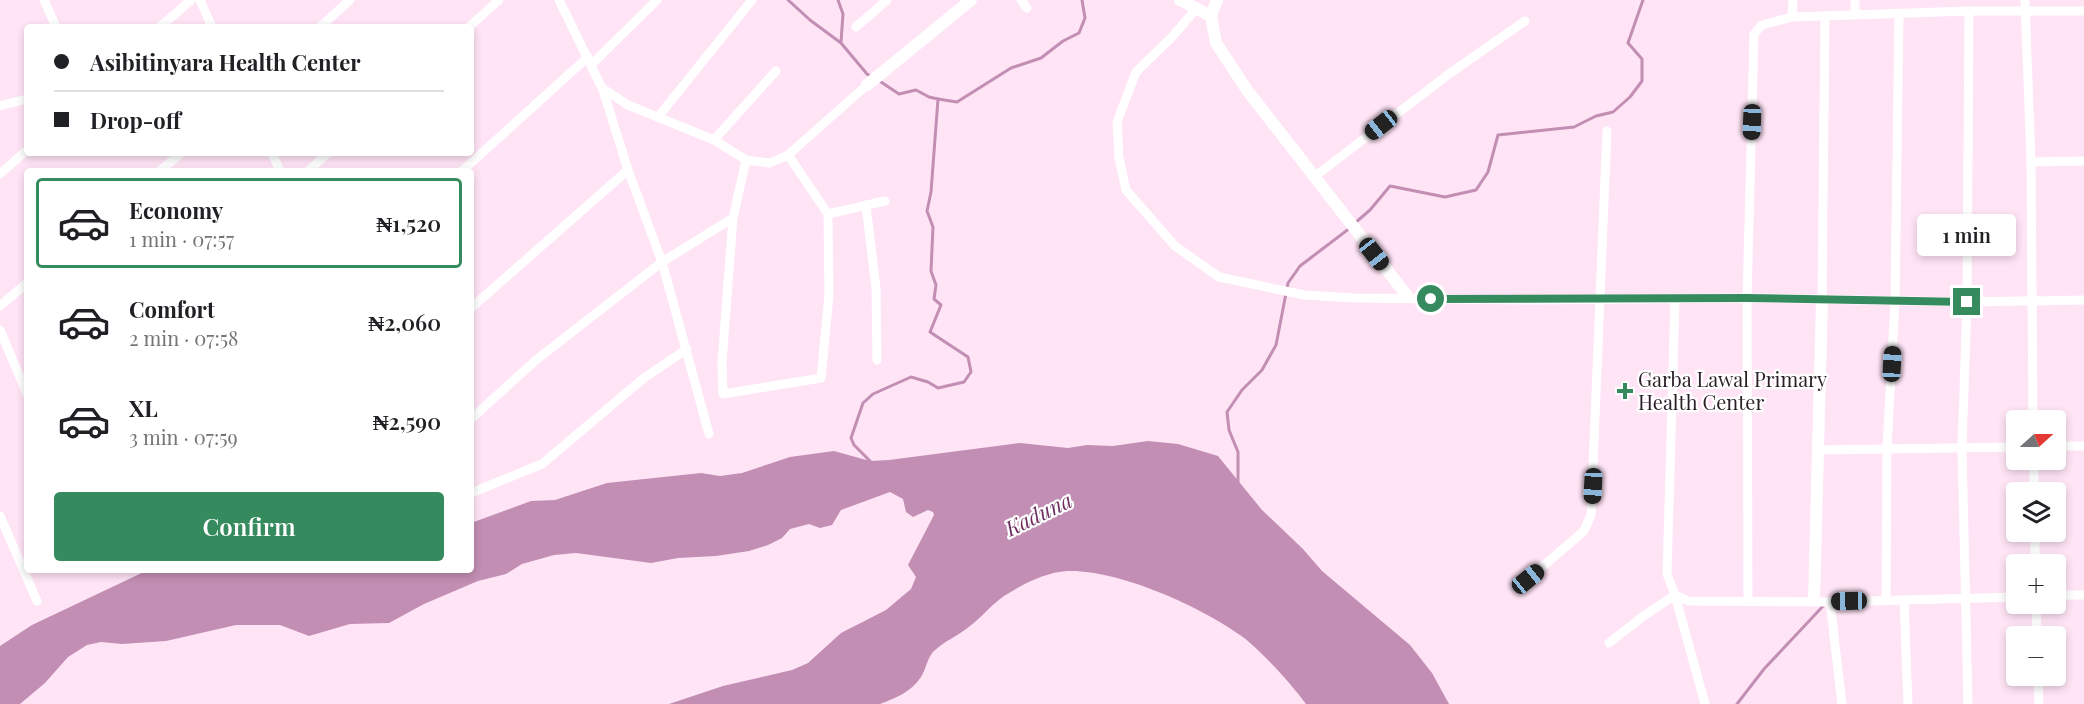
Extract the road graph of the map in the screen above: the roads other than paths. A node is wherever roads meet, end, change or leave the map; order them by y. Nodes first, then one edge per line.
1 (44, 0) edge
2 (200, 0) edge
3 (350, 0) edge
4 (499, 0) edge
5 (560, 0) edge
6 (657, 0) edge
7 (752, 0) edge
8 (887, 0) edge
9 (971, 0) edge
10 (1180, 0) edge
11 (1217, 0) edge
12 (1793, 0) edge
13 (1855, 0) edge
14 (1940, 0) edge
15 (2025, 0) edge
16 (185, 2) edge
17 (1196, 9) junction
18 (1969, 10) junction
19 (2084, 10) edge
20 (2026, 11) junction
21 (1940, 12) junction
22 (1899, 13) junction
23 (1855, 15) junction
24 (1211, 16) junction
25 (1792, 17) junction
26 (1825, 17) junction
27 (1525, 21) dead end
28 (55, 24) edge
29 (163, 24) edge
30 (211, 24) edge
31 (323, 24) edge
32 (471, 24) edge
33 (856, 27) dead end
34 (589, 61) junction
35 (776, 71) dead end
36 (867, 86) joint
37 (602, 88) junction
38 (24, 100) edge
39 (0, 106) edge
40 (658, 117) junction
41 (1607, 131) dead end
42 (714, 140) junction
43 (24, 153) edge
44 (788, 155) junction
45 (178, 156) edge
46 (325, 156) edge
47 (746, 160) junction
48 (2084, 161) edge
49 (2031, 162) junction
50 (164, 168) edge
51 (311, 168) edge
52 (465, 168) edge
53 (628, 170) junction
54 (0, 174) edge
55 (1314, 177) junction
56 (885, 201) dead end
57 (866, 205) junction
58 (828, 214) junction
59 (733, 218) junction
60 (662, 262) junction
61 (24, 286) edge
62 (1408, 297) junction
63 (1747, 298) junction
64 (1675, 299) junction
65 (1601, 300) junction
66 (1821, 300) junction
67 (2084, 300) edge
68 (1895, 301) junction
69 (1967, 302) junction
70 (2033, 302) junction
71 (474, 305) edge
72 (0, 306) edge
73 (0, 330) edge
74 (687, 349) junction
75 (877, 360) dead end
76 (24, 387) edge
77 (2033, 410) edge
78 (474, 416) edge
79 (709, 434) dead end
80 (2084, 446) edge
81 (2006, 447) edge
82 (2066, 447) edge
83 (1887, 448) junction
84 (1962, 448) junction
85 (1819, 450) junction
86 (474, 492) edge
87 (0, 516) edge
88 (24, 571) edge
89 (25, 573) edge
90 (1528, 579) dead end
91 (1675, 595) junction
92 (2066, 595) edge
93 (2084, 595) edge
94 (2006, 597) edge
95 (1965, 599) junction
96 (1814, 600) junction
97 (1904, 600) junction
98 (37, 601) dead end
99 (1748, 601) junction
100 (1886, 601) junction
101 (1830, 602) junction
102 (1609, 643) dead end
103 (2038, 686) edge
104 (1705, 704) edge
105 (1842, 704) edge
106 (1908, 704) edge
107 (1968, 704) edge
108 (2039, 704) edge

1 - 28 street
2 - 30 street
3 - 31 street
4 - 32 street
5 - 34 street
6 - 34 street
7 - 40 street
8 - 33 street
9 - 36 street
10 - 17 street
11 - 24 street
12 - 25 street
13 - 23 street
14 - 21 street
15 - 20 street
16 - 29 street
17 - 24 street
17 - 62 street
18 - 20 street
18 - 21 street
18 - 69 street
19 - 20 street
20 - 49 street
21 - 22 street
22 - 23 street
22 - 68 street
23 - 26 street
24 - 55 street
25 - 26 street
25 - 63 street
26 - 66 street
27 - 55 street
34 - 37 street
34 - 52 street
35 - 42 street
36 - 44 street
37 - 40 street
37 - 53 street
38 - 39 street
40 - 42 street
41 - 65 street
42 - 47 street
43 - 54 street
44 - 47 street
44 - 58 street
45 - 50 street
46 - 51 street
47 - 59 street
48 - 49 street
49 - 70 street
53 - 60 street
53 - 71 street
55 - 62 street
56 - 57 street
57 - 58 street
57 - 75 street
58 - 59 street
59 - 60 street
60 - 74 street
60 - 78 street
61 - 72 street
62 - 65 street
63 - 64 street
63 - 66 street
63 - 99 street
64 - 65 street
64 - 91 street
65 - 90 street
66 - 68 street
66 - 85 street
67 - 70 street
68 - 69 street
68 - 83 street
69 - 70 street
69 - 84 street
70 - 77 street
73 - 76 street
74 - 79 street
74 - 86 street
80 - 82 street
81 - 84 street
83 - 84 street
83 - 85 street
83 - 100 street
84 - 95 street
85 - 96 street
87 - 88 street
89 - 98 street
91 - 99 street
91 - 102 street
91 - 104 street
92 - 93 street
94 - 95 street
95 - 97 street
95 - 107 street
96 - 99 street
96 - 101 street
97 - 100 street
97 - 106 street
100 - 101 street
101 - 105 street
103 - 108 street

